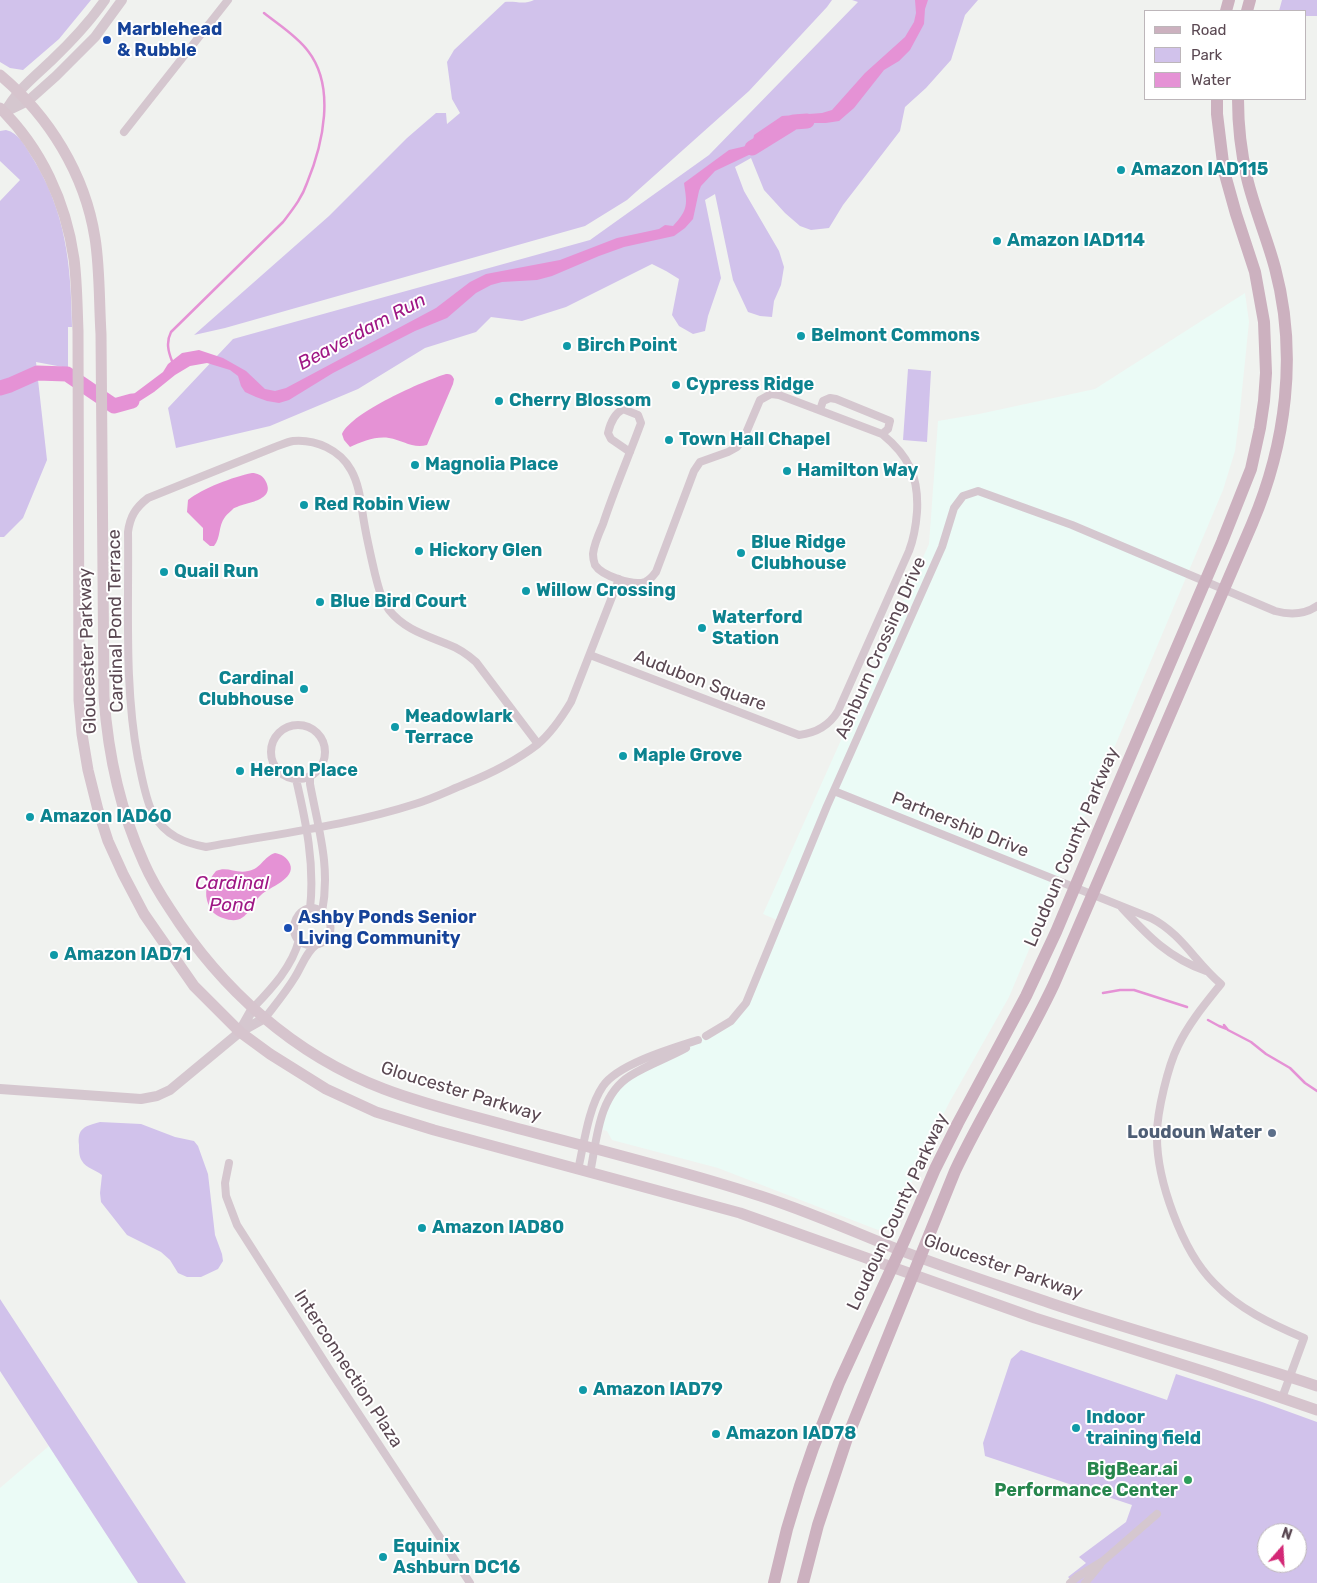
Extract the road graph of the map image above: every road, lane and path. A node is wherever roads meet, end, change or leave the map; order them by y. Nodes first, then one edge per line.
1 (105, 0) edge
2 (122, 0) edge
3 (228, 0) edge
4 (0, 75) edge
5 (19, 91) junction
6 (1217, 100) edge
7 (1238, 100) edge
8 (28, 101) junction
9 (2, 112) edge
10 (124, 132) dead end
11 (820, 410) junction
12 (882, 434) junction
13 (630, 452) junction
14 (618, 579) junction
15 (1206, 581) junction
16 (1224, 590) junction
17 (1317, 606) edge
18 (590, 655) junction
19 (538, 744) junction
20 (310, 776) junction
21 (296, 779) junction
22 (834, 791) junction
23 (319, 828) junction
24 (306, 830) junction
25 (1074, 887) junction
26 (1093, 894) junction
27 (1120, 907) junction
28 (310, 909) junction
29 (322, 912) junction
30 (299, 940) junction
31 (316, 946) junction
32 (1207, 972) junction
33 (253, 1008) junction
34 (265, 1018) junction
35 (240, 1032) junction
36 (706, 1036) dead end
37 (0, 1089) edge
38 (589, 1148) junction
39 (228, 1163) dead end
40 (578, 1170) junction
41 (590, 1173) junction
42 (900, 1250) junction
43 (920, 1257) junction
44 (892, 1267) junction
45 (912, 1275) junction
46 (1289, 1377) junction
47 (1317, 1386) edge
48 (1282, 1398) junction
49 (1317, 1410) edge
50 (1157, 1514) dead end
51 (1103, 1561) junction
52 (470, 1583) edge
53 (774, 1583) edge
54 (803, 1583) edge
55 (1070, 1583) edge
56 (1086, 1583) edge

1 - 5 street
2 - 8 street
3 - 10 street
4 - 5 main road, Gloucester Parkway
5 - 8 main road, Gloucester Parkway
5 - 9 street
6 - 15 main road, Loudoun County Parkway
7 - 16 main road, Loudoun County Parkway
8 - 9 street
8 - 33 main road, Gloucester Parkway
9 - 35 main road, Gloucester Parkway
11 - 12 street
11 - 12 street
11 - 14 street
12 - 18 street, Audubon Square
13 - 13 street
13 - 14 street
14 - 18 street, Cardinal Pond Terrace
15 - 16 street
15 - 22 street, Ashburn Crossing Drive
15 - 25 main road, Loudoun County Parkway
16 - 17 street
16 - 26 main road, Loudoun County Parkway
18 - 19 street, Cardinal Pond Terrace
19 - 23 street, Cardinal Pond Terrace
19 - 24 street, Cardinal Pond Terrace
20 - 21 street
20 - 21 street
20 - 23 street
21 - 24 street
22 - 25 street, Partnership Drive
22 - 36 street, Ashburn Crossing Drive
23 - 24 street, Cardinal Pond Terrace
23 - 29 street
24 - 28 street
25 - 26 street, Partnership Drive
25 - 42 main road, Loudoun County Parkway
26 - 27 street, Partnership Drive
26 - 43 main road, Loudoun County Parkway
27 - 32 street
27 - 32 street
28 - 29 street
28 - 30 street
29 - 31 street
30 - 31 street
30 - 33 street
31 - 34 street
32 - 46 street
33 - 34 main road, Gloucester Parkway
33 - 35 street
34 - 35 street
34 - 38 main road, Gloucester Parkway
35 - 37 street
35 - 40 main road, Gloucester Parkway
38 - 38 street
38 - 40 street
38 - 41 street
38 - 42 main road, Gloucester Parkway
39 - 52 street, Interconnection Plaza
40 - 41 main road, Gloucester Parkway
41 - 44 main road, Gloucester Parkway
42 - 43 main road, Gloucester Parkway
42 - 44 main road, Loudoun County Parkway
43 - 45 main road, Loudoun County Parkway
43 - 46 main road, Gloucester Parkway
44 - 45 main road, Gloucester Parkway
44 - 53 main road, Loudoun County Parkway
45 - 48 main road, Gloucester Parkway
45 - 54 main road, Loudoun County Parkway
46 - 47 main road, Gloucester Parkway
46 - 48 street
48 - 49 main road, Gloucester Parkway
50 - 51 street
51 - 55 street
51 - 56 street

